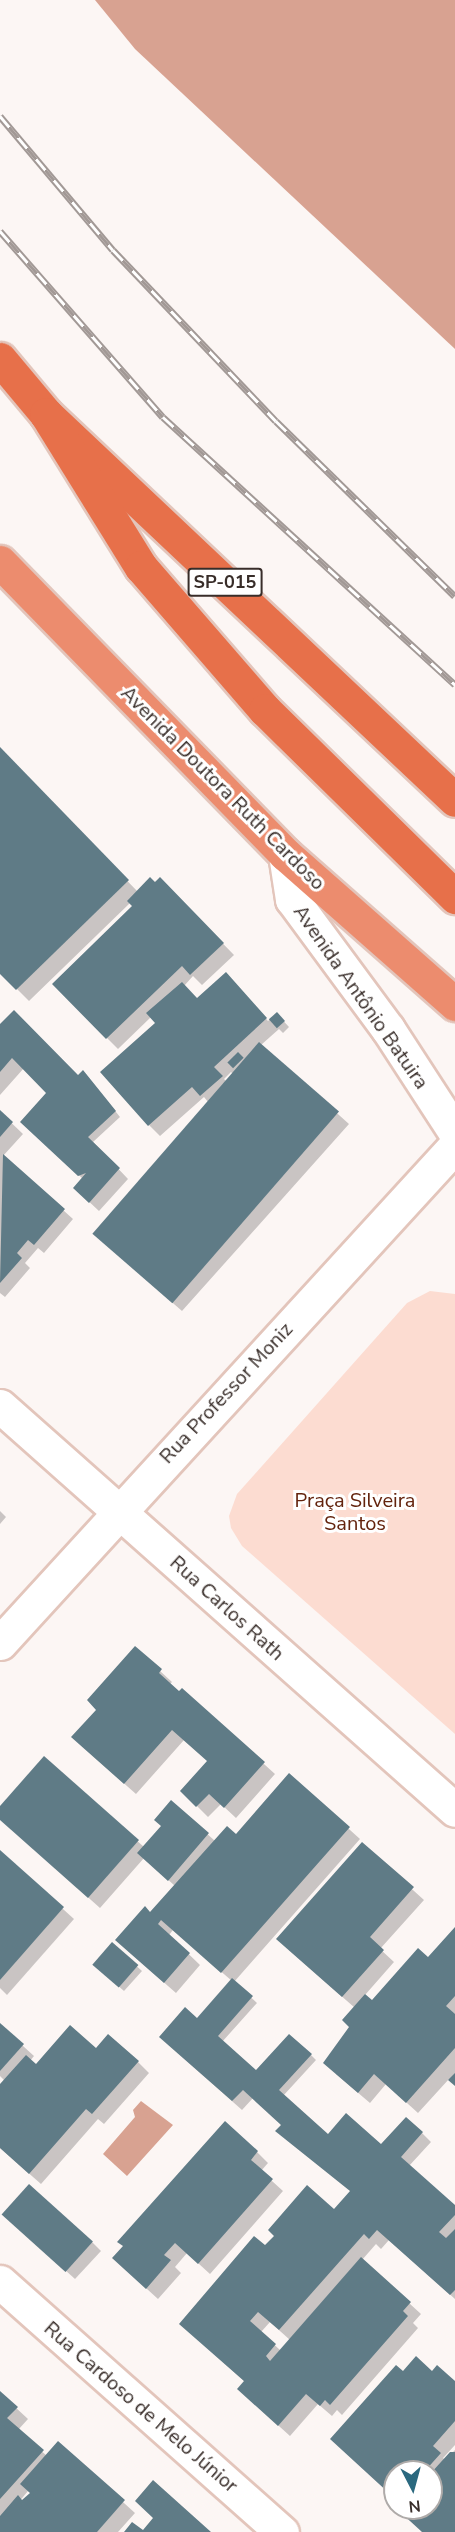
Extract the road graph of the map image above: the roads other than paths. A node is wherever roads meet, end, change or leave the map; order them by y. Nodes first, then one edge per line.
1 (0, 359) edge
2 (46, 414) junction
3 (0, 562) edge
4 (455, 800) edge
5 (285, 854) junction
6 (455, 897) edge
7 (455, 1004) edge
8 (455, 1132) edge
9 (455, 1146) edge
10 (0, 1406) edge
11 (117, 1511) junction
12 (0, 1643) edge
13 (455, 1810) edge
14 (0, 2282) edge
15 (282, 2532) edge

1 - 2 highway, SP-015
2 - 4 highway, SP-015
2 - 6 highway
3 - 5 highway, Avenida Doutora Ruth Cardoso
5 - 7 highway, Avenida Doutora Ruth Cardoso
5 - 8 street, Avenida Antônio Batuira
9 - 11 street, Rua Professor Moniz
10 - 11 street, Rua Carlos Rath
11 - 12 street, Rua Professor Moniz
11 - 13 street, Rua Carlos Rath
14 - 15 street, Rua Cardoso de Melo Júnior

